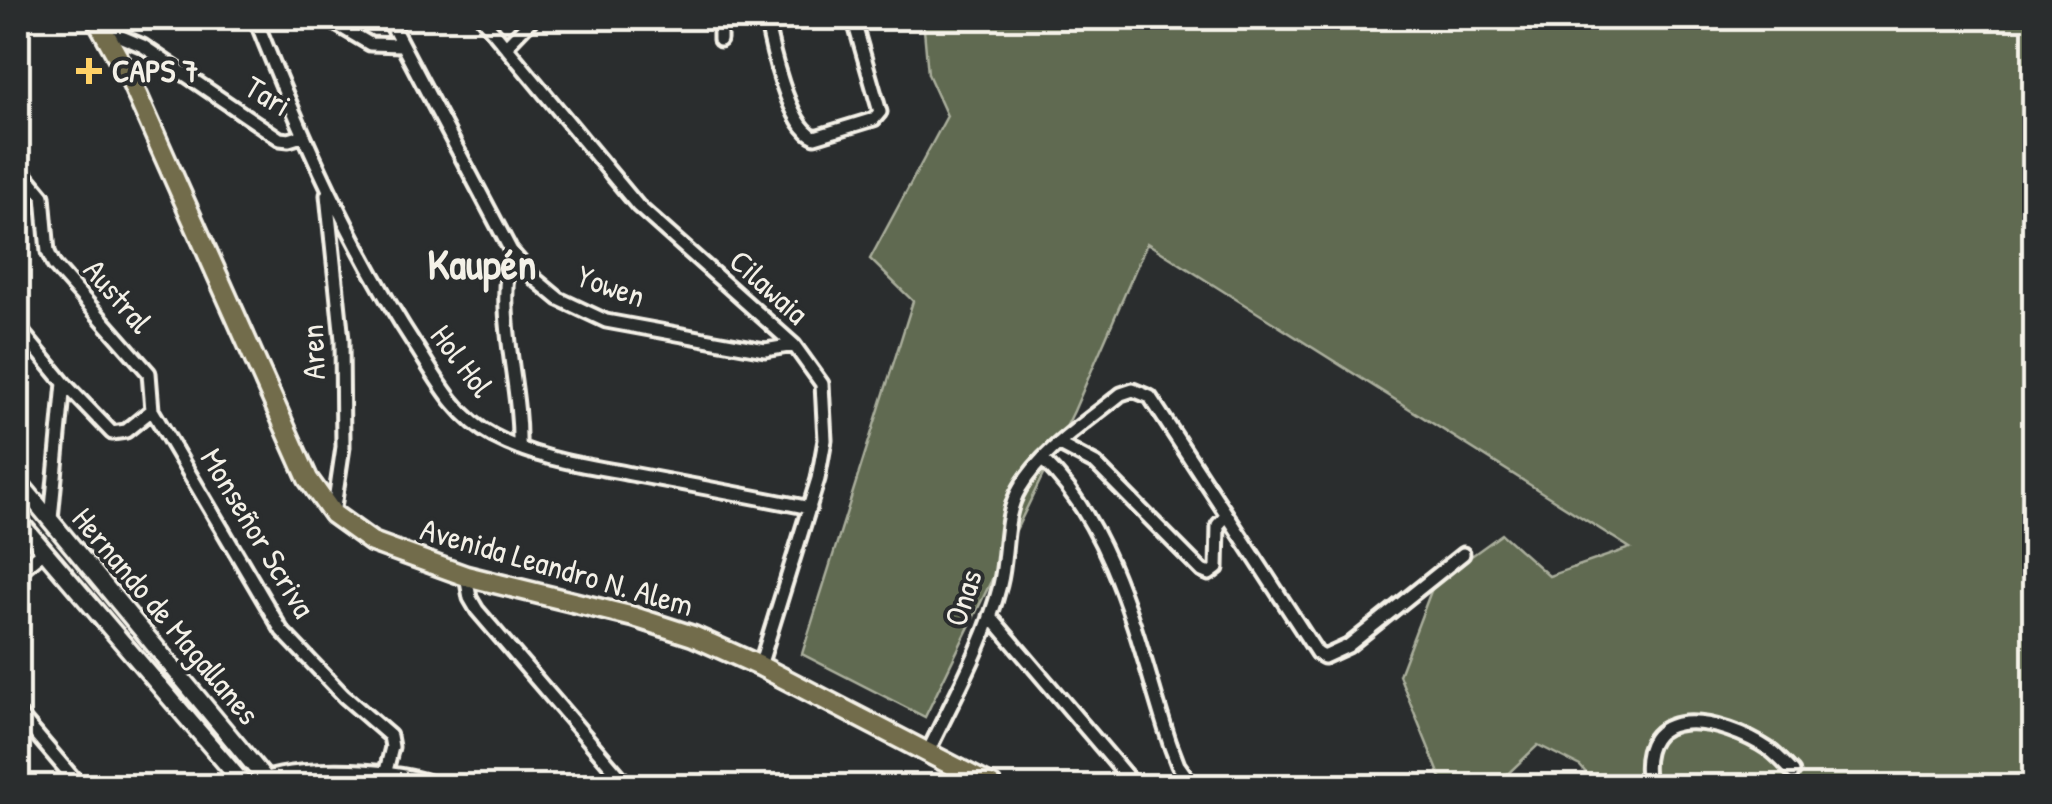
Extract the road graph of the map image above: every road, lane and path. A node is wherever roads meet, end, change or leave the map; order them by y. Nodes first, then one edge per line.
1 (256, 18) edge
2 (326, 18) edge
3 (388, 18) edge
4 (482, 18) edge
5 (533, 18) edge
6 (720, 18) edge
7 (766, 18) edge
8 (853, 18) edge
9 (100, 24) edge
10 (720, 40) dead end
11 (402, 45) junction
12 (507, 45) junction
13 (302, 136) junction
14 (18, 166) edge
15 (327, 187) junction
16 (511, 251) junction
17 (18, 328) edge
18 (794, 345) junction
19 (64, 383) junction
20 (152, 410) junction
21 (1060, 445) junction
22 (519, 448) junction
23 (1043, 460) junction
24 (18, 481) edge
25 (810, 508) junction
26 (333, 514) junction
27 (1226, 516) junction
28 (18, 520) edge
29 (50, 520) junction
30 (44, 551) junction
31 (1463, 554) dead end
32 (18, 572) edge
33 (466, 576) junction
34 (990, 616) junction
35 (760, 666) junction
36 (18, 713) edge
37 (928, 754) junction
38 (1793, 772) dead end
39 (385, 775) junction
40 (264, 784) edge
41 (80, 786) edge
42 (245, 786) edge
43 (438, 786) edge
44 (628, 786) edge
45 (992, 786) edge
46 (1130, 786) edge
47 (1193, 786) edge
48 (1648, 786) edge

1 - 13 street, Hol Hol
2 - 11 street
3 - 11 street, Yowen
4 - 12 street, Cilawaia
5 - 12 street
6 - 10 street
7 - 8 street
9 - 13 street, Tari
9 - 26 highway, Avenida Leandro N. Alem
11 - 16 street, Yowen
12 - 18 street, Cilawaia
13 - 15 street, Hol Hol
14 - 20 street, Austral
15 - 22 street, Hol Hol
15 - 26 street, Aren
16 - 18 street, Yowen
16 - 22 street
17 - 19 street
18 - 25 street, Cilawaia
19 - 20 street
19 - 29 street
20 - 39 street, Monseñor Scriva
21 - 23 street, Onas
21 - 27 street, Onas
21 - 27 street
22 - 25 street, Hol Hol
23 - 34 street, Onas
23 - 47 street
24 - 29 main road, Hernando de Magallanes
25 - 35 street, Cilawaia
26 - 33 highway, Avenida Leandro N. Alem
27 - 31 street
28 - 30 main road, Hernando de Magallanes
29 - 40 main road, Hernando de Magallanes
30 - 32 street
30 - 42 main road, Hernando de Magallanes
33 - 35 highway, Avenida Leandro N. Alem
33 - 44 street
34 - 37 street, Onas
34 - 46 street
35 - 37 highway, Avenida Leandro N. Alem
36 - 41 street
37 - 45 highway, Avenida Leandro N. Alem
38 - 48 street
39 - 40 street
39 - 43 street

